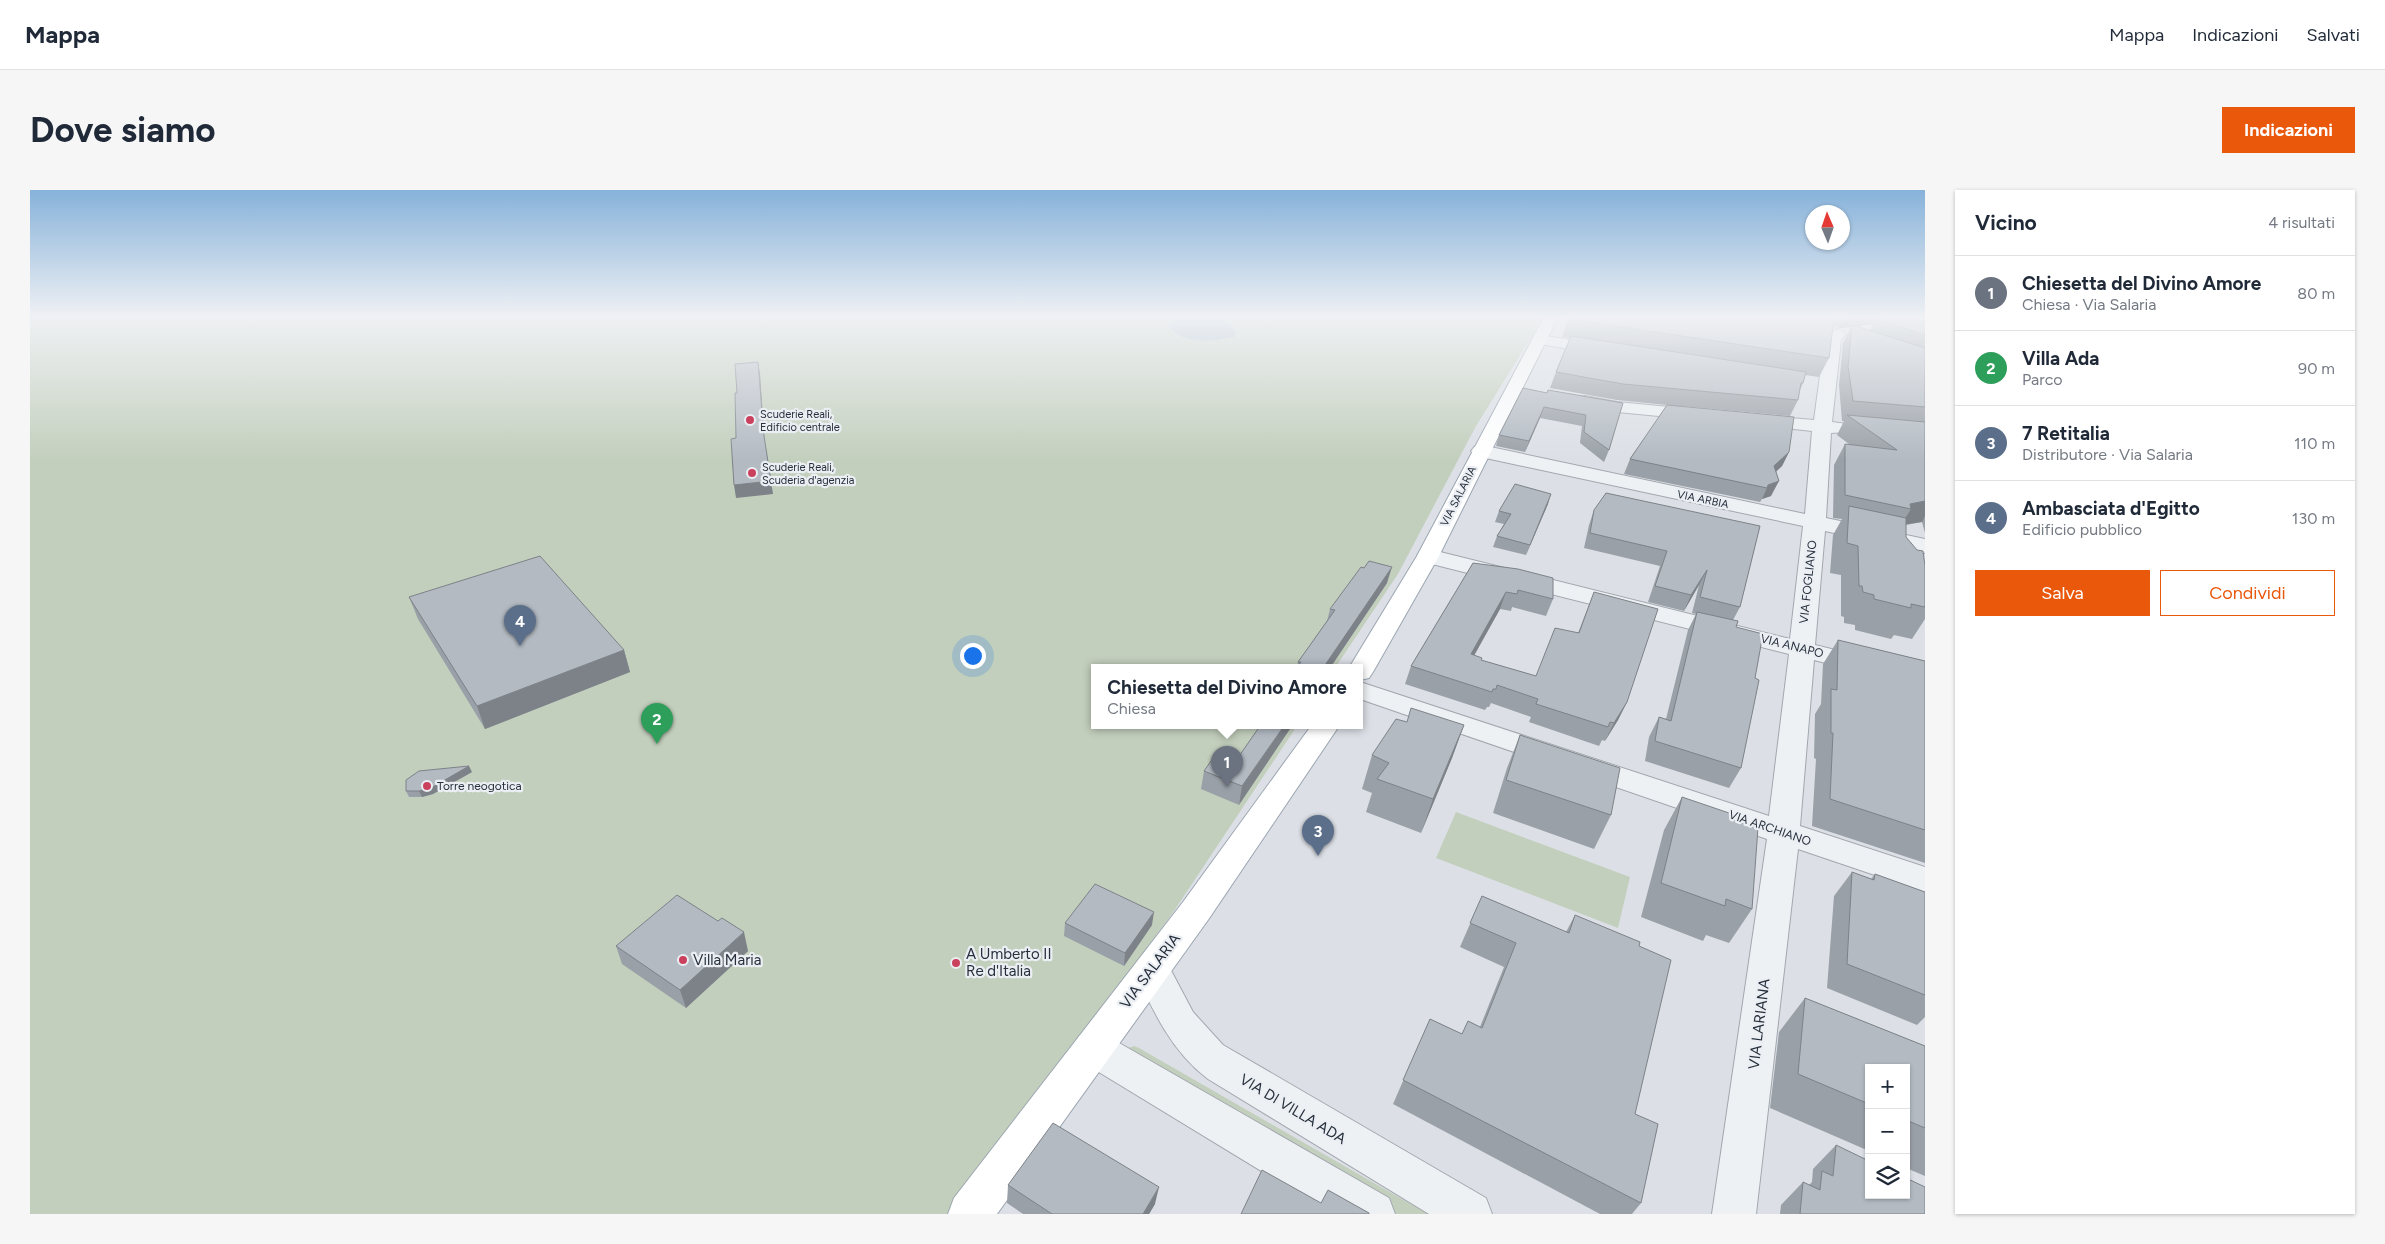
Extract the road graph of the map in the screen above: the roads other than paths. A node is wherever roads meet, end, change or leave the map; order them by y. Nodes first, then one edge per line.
1 (1530, 365) edge
2 (1827, 365) edge
3 (1564, 397) edge
4 (1714, 416) edge
5 (1734, 418) edge
6 (1822, 426) junction
7 (1857, 430) edge
8 (1481, 451) junction
9 (1814, 522) junction
10 (1925, 546) edge
11 (1431, 550) junction
12 (1803, 643) junction
13 (1363, 667) edge
14 (1925, 667) edge
15 (1925, 680) edge
16 (1363, 691) edge
17 (1323, 729) edge
18 (1783, 833) junction
19 (1925, 880) edge
20 (1152, 969) junction
21 (1093, 1048) junction
22 (970, 1214) edge
23 (1373, 1214) edge
24 (1470, 1214) edge
25 (1734, 1214) edge

1 - 8 main road, VIA SALARIA
2 - 6 street, VIA FOGLIANO
3 - 4 street
5 - 6 street
6 - 7 street
6 - 9 street, VIA FOGLIANO
8 - 9 street, VIA ARBIA
8 - 11 main road, VIA SALARIA
9 - 10 street, VIA ARBIA
9 - 12 street, VIA FOGLIANO
11 - 12 street, VIA ANAPO
11 - 13 main road, VIA SALARIA
12 - 14 street, VIA ANAPO
12 - 15 street, VIA ANAPO
12 - 18 street, VIA FOGLIANO
16 - 18 street, VIA ARCHIANO
17 - 20 main road, VIA SALARIA
18 - 19 street, VIA ARCHIANO
18 - 25 street, VIA LARIANA
20 - 21 main road, VIA SALARIA
20 - 24 street, VIA DI VILLA ADA
21 - 22 main road, VIA SALARIA
21 - 23 street

